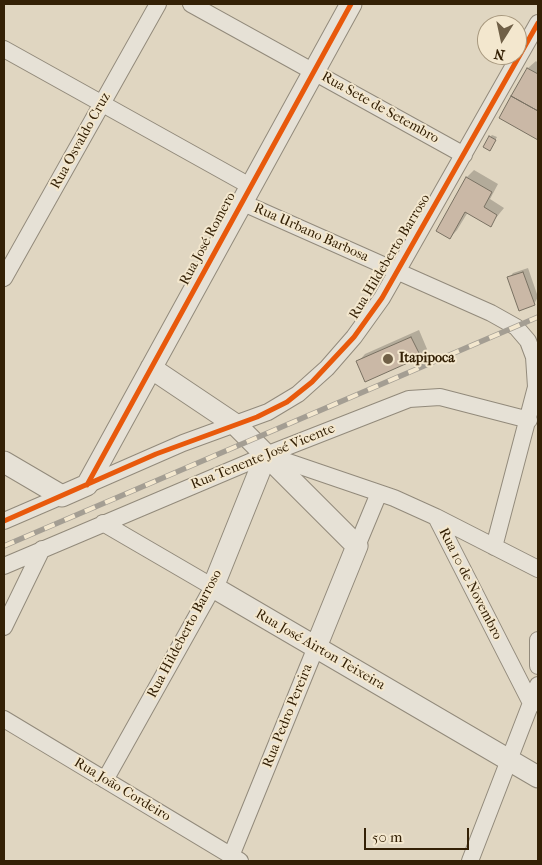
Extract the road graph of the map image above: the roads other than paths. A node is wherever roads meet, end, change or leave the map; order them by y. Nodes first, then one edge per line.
1 (158, 4) edge
2 (191, 4) edge
3 (350, 4) edge
4 (538, 23) edge
5 (4, 49) edge
6 (313, 71) junction
7 (102, 103) junction
8 (464, 155) junction
9 (245, 194) junction
10 (398, 271) junction
11 (4, 278) edge
12 (151, 368) junction
13 (537, 387) edge
14 (529, 420) junction
15 (236, 425) junction
16 (532, 440) edge
17 (266, 455) junction
18 (4, 462) edge
19 (87, 484) junction
20 (379, 493) junction
21 (62, 496) junction
22 (436, 517) junction
23 (4, 521) edge
24 (103, 523) junction
25 (357, 546) junction
26 (494, 547) junction
27 (42, 549) junction
28 (4, 566) edge
29 (538, 570) edge
30 (213, 587) junction
31 (4, 627) edge
32 (538, 640) edge
33 (316, 647) junction
34 (538, 666) edge
35 (538, 685) edge
36 (532, 705) junction
37 (4, 721) edge
38 (509, 760) junction
39 (538, 776) edge
40 (105, 780) junction
41 (235, 858) edge
42 (470, 861) edge

1 - 7 street, Rua Osvaldo Cruz
2 - 6 street, Rua Sete de Setembro
3 - 6 street, Rua José Romero
4 - 8 street, Rua Hildeberto Barroso
5 - 7 street, Rua Urbano Barbosa
6 - 8 street, Rua Sete de Setembro
6 - 9 street, Rua José Romero
7 - 9 street, Rua Urbano Barbosa
7 - 11 street, Rua Osvaldo Cruz
8 - 10 street, Rua Hildeberto Barroso
9 - 10 street, Rua Urbano Barbosa
9 - 12 street, Rua José Romero
10 - 13 street, Rua Urbano Barbosa
10 - 15 street, Rua Hildeberto Barroso
12 - 15 street
12 - 19 street, Rua José Romero
13 - 14 street
14 - 16 street
14 - 17 street, Rua Tenente José Vicente
15 - 17 street
15 - 19 street, Rua Hildeberto Barroso
16 - 26 street
17 - 20 street, Rua 10 de Novembro
17 - 24 street, Rua Tenente José Vicente
17 - 25 street
17 - 30 street, Rua Hildeberto Barroso
18 - 21 street
19 - 21 street
20 - 22 street, Rua 10 de Novembro
20 - 25 street, Rua Pedro Pereira
21 - 23 street
22 - 26 street
22 - 36 street, Rua 10 de Novembro
24 - 27 street, Rua Tenente José Vicente
24 - 30 street, Rua José Airton Teixeira
25 - 33 street, Rua Pedro Pereira
26 - 29 street
27 - 28 street, Rua Tenente José Vicente
27 - 31 street
30 - 33 street, Rua José Airton Teixeira
30 - 40 street, Rua Hildeberto Barroso
32 - 34 street
33 - 38 street, Rua José Airton Teixeira
33 - 41 street, Rua Pedro Pereira
35 - 36 street
36 - 38 street
37 - 40 street, Rua João Cordeiro
38 - 39 street, Rua José Airton Teixeira
38 - 42 street
40 - 41 street, Rua João Cordeiro

